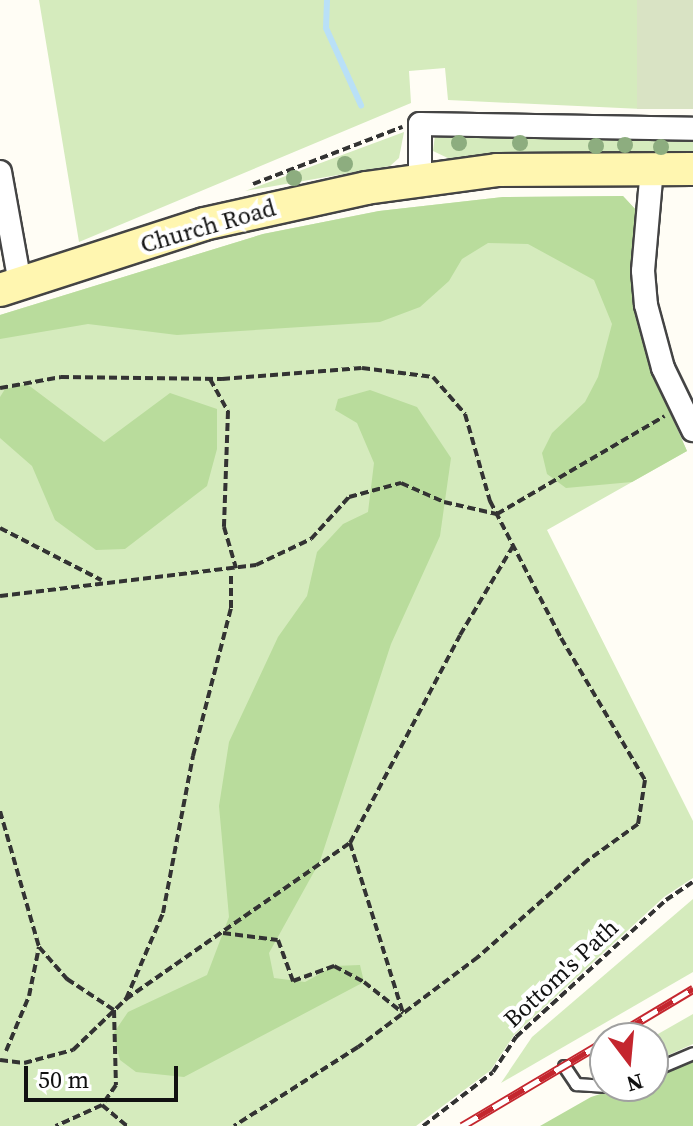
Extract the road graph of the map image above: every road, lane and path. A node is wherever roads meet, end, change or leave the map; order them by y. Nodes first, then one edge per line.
1 (420, 124) junction
2 (693, 129) edge
3 (652, 168) junction
4 (693, 169) edge
5 (0, 172) edge
6 (420, 181) junction
7 (248, 186) dead end
8 (10, 286) edge
9 (210, 379) junction
10 (0, 388) edge
11 (681, 407) junction
12 (693, 430) edge
13 (497, 514) junction
14 (0, 528) edge
15 (513, 546) junction
16 (236, 568) junction
17 (231, 574) dead end
18 (102, 580) junction
19 (0, 596) edge
20 (0, 811) edge
21 (350, 843) junction
22 (693, 882) edge
23 (223, 933) junction
24 (39, 947) junction
25 (126, 999) junction
26 (114, 1010) junction
27 (403, 1013) junction
28 (6, 1051) dead end
29 (693, 1053) edge
30 (0, 1062) edge
31 (669, 1063) edge
32 (564, 1066) dead end
33 (589, 1085) edge
34 (102, 1105) junction
35 (56, 1126) edge
36 (127, 1126) edge
37 (234, 1126) edge
38 (423, 1126) edge

1 - 2 street
1 - 6 street
1 - 7 path
3 - 4 main road, Church Road
3 - 6 main road, Church Road
3 - 11 street
5 - 8 street
6 - 8 main road, Church Road
9 - 10 path
9 - 13 path
9 - 16 path
11 - 12 street
11 - 13 path
13 - 15 path
13 - 16 path
14 - 18 path
15 - 21 path
15 - 27 path
16 - 18 path
17 - 25 path
18 - 19 path
20 - 24 path
21 - 23 path
21 - 27 path
22 - 38 path, Bottom's Path
23 - 25 path
23 - 27 path
24 - 26 path
24 - 28 path
25 - 26 path
26 - 30 path
26 - 34 path
27 - 37 path
29 - 31 lane
32 - 33 lane
34 - 35 path
34 - 36 path

